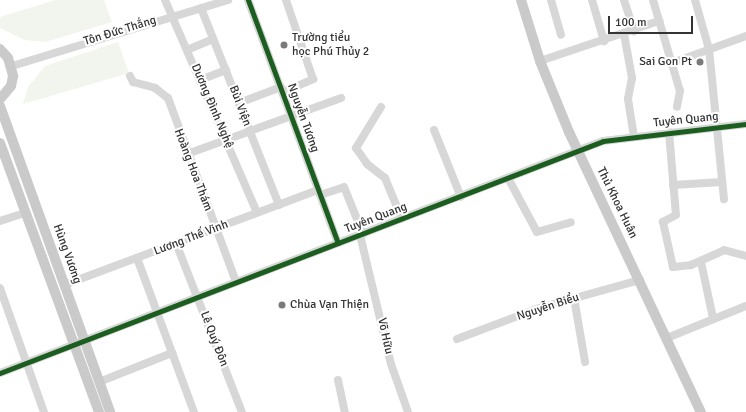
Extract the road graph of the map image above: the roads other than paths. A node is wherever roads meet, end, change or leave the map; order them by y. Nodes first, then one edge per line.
1 (166, 0) edge
2 (228, 0) edge
3 (248, 0) edge
4 (286, 0) edge
5 (523, 0) edge
6 (551, 0) edge
7 (592, 0) edge
8 (624, 0) edge
9 (654, 0) edge
10 (695, 0) edge
11 (204, 5) edge
12 (173, 16) junction
13 (659, 21) junction
14 (634, 31) junction
15 (624, 34) junction
16 (562, 35) dead end
17 (746, 36) edge
18 (213, 39) junction
19 (604, 41) junction
20 (0, 49) edge
21 (709, 49) junction
22 (187, 50) junction
23 (540, 61) junction
24 (672, 63) junction
25 (12, 66) junction
26 (226, 70) junction
27 (130, 76) dead end
28 (200, 80) junction
29 (282, 90) junction
30 (341, 98) dead end
31 (0, 99) edge
32 (239, 103) junction
33 (0, 106) edge
34 (381, 107) dead end
35 (677, 107) dead end
36 (291, 114) junction
37 (746, 124) edge
38 (716, 127) junction
39 (249, 130) junction
40 (434, 130) dead end
41 (669, 132) junction
42 (634, 135) junction
43 (226, 138) junction
44 (0, 143) edge
45 (578, 152) junction
46 (186, 154) junction
47 (508, 178) junction
48 (722, 182) junction
49 (673, 185) junction
50 (319, 192) junction
51 (461, 197) junction
52 (724, 199) dead end
53 (279, 204) junction
54 (24, 213) junction
55 (257, 213) junction
56 (402, 219) junction
57 (0, 221) edge
58 (571, 222) dead end
59 (215, 229) junction
60 (361, 234) junction
61 (176, 243) junction
62 (338, 243) junction
63 (746, 256) edge
64 (137, 258) junction
65 (701, 262) junction
66 (640, 280) junction
67 (236, 282) junction
68 (64, 285) junction
69 (0, 288) edge
70 (198, 296) junction
71 (574, 298) junction
72 (746, 306) edge
73 (158, 313) junction
74 (713, 318) junction
75 (667, 338) junction
76 (457, 339) dead end
77 (85, 343) junction
78 (75, 347) junction
79 (172, 353) junction
80 (585, 362) dead end
81 (27, 364) junction
82 (0, 373) edge
83 (338, 380) dead end
84 (99, 382) junction
85 (44, 412) edge
86 (98, 412) edge
87 (110, 412) edge
88 (194, 412) edge
89 (242, 412) edge
90 (345, 412) edge
91 (408, 412) edge
92 (701, 412) edge

1 - 12 street, Dương Đình Nghệ
2 - 11 street, Tôn Đức Thắng
3 - 29 street, Nguyễn Tương
4 - 29 street
5 - 23 main road, Thủ Khoa Huân
6 - 16 street
7 - 19 street
8 - 14 street
9 - 13 street
10 - 21 street
11 - 12 street, Tôn Đức Thắng
11 - 18 street, Bùi Viện
12 - 22 street, Dương Đình Nghệ
12 - 25 street, Tôn Đức Thắng
13 - 14 street
13 - 24 street
14 - 15 street
15 - 19 street
15 - 42 street
17 - 21 street
18 - 22 street
18 - 26 street, Bùi Viện
19 - 23 street
20 - 25 main road
21 - 24 street
21 - 38 street
22 - 28 street, Dương Đình Nghệ
23 - 45 main road, Thủ Khoa Huân
24 - 35 street
25 - 31 main road
26 - 28 street
26 - 32 street, Bùi Viện
27 - 46 street, Hoàng Hoa Thám
28 - 43 street, Dương Đình Nghệ
29 - 32 street
29 - 36 street, Nguyễn Tương
30 - 36 street
32 - 39 street, Bùi Viện
33 - 68 main road, Hùng Vương
34 - 56 street
36 - 39 street
36 - 50 street, Nguyễn Tương
37 - 38 street, Tuyên Quang
38 - 41 street, Tuyên Quang
38 - 48 street
39 - 43 street
39 - 53 street, Bùi Viện
40 - 51 street
41 - 42 street, Tuyên Quang
41 - 49 street
42 - 45 street, Tuyên Quang
43 - 46 street
43 - 55 street, Dương Đình Nghệ
44 - 54 main road, Hùng Vương
45 - 47 street, Tuyên Quang
45 - 66 main road, Thủ Khoa Huân
46 - 59 street, Hoàng Hoa Thám
47 - 51 street, Tuyên Quang
47 - 58 street
48 - 49 street
48 - 52 street
49 - 65 street
50 - 53 street, Lương Thế Vinh
50 - 60 street, Võ Hữu
50 - 62 street, Nguyễn Tương
51 - 56 street, Tuyên Quang
53 - 55 street, Lương Thế Vinh
54 - 57 street
54 - 78 main road, Hùng Vương
55 - 59 street, Lương Thế Vinh
56 - 60 street, Tuyên Quang
59 - 61 street, Lương Thế Vinh
59 - 67 street, Hoàng Hoa Thám
60 - 62 street, Tuyên Quang
60 - 91 street, Võ Hữu
61 - 64 street, Lương Thế Vinh
61 - 70 street, Lê Quý Đôn
62 - 67 street, Tuyên Quang
63 - 65 street
64 - 68 street, Lương Thế Vinh
64 - 73 street
65 - 74 street
66 - 71 street, Nguyễn Biểu
66 - 75 main road, Thủ Khoa Huân
67 - 70 street, Tuyên Quang
68 - 77 main road, Hùng Vương
69 - 81 street
70 - 73 street, Tuyên Quang
70 - 89 street, Lê Quý Đôn
71 - 76 street, Nguyễn Biểu
71 - 80 street
72 - 74 street
73 - 77 street, Tuyên Quang
73 - 79 street
74 - 75 street
75 - 92 main road, Thủ Khoa Huân
77 - 78 street, Tuyên Quang
77 - 84 main road, Hùng Vương
78 - 81 street, Tuyên Quang
78 - 86 main road, Hùng Vương
79 - 84 street
79 - 88 street
81 - 82 street, Tuyên Quang
81 - 85 street
83 - 90 street
84 - 87 main road, Hùng Vương

